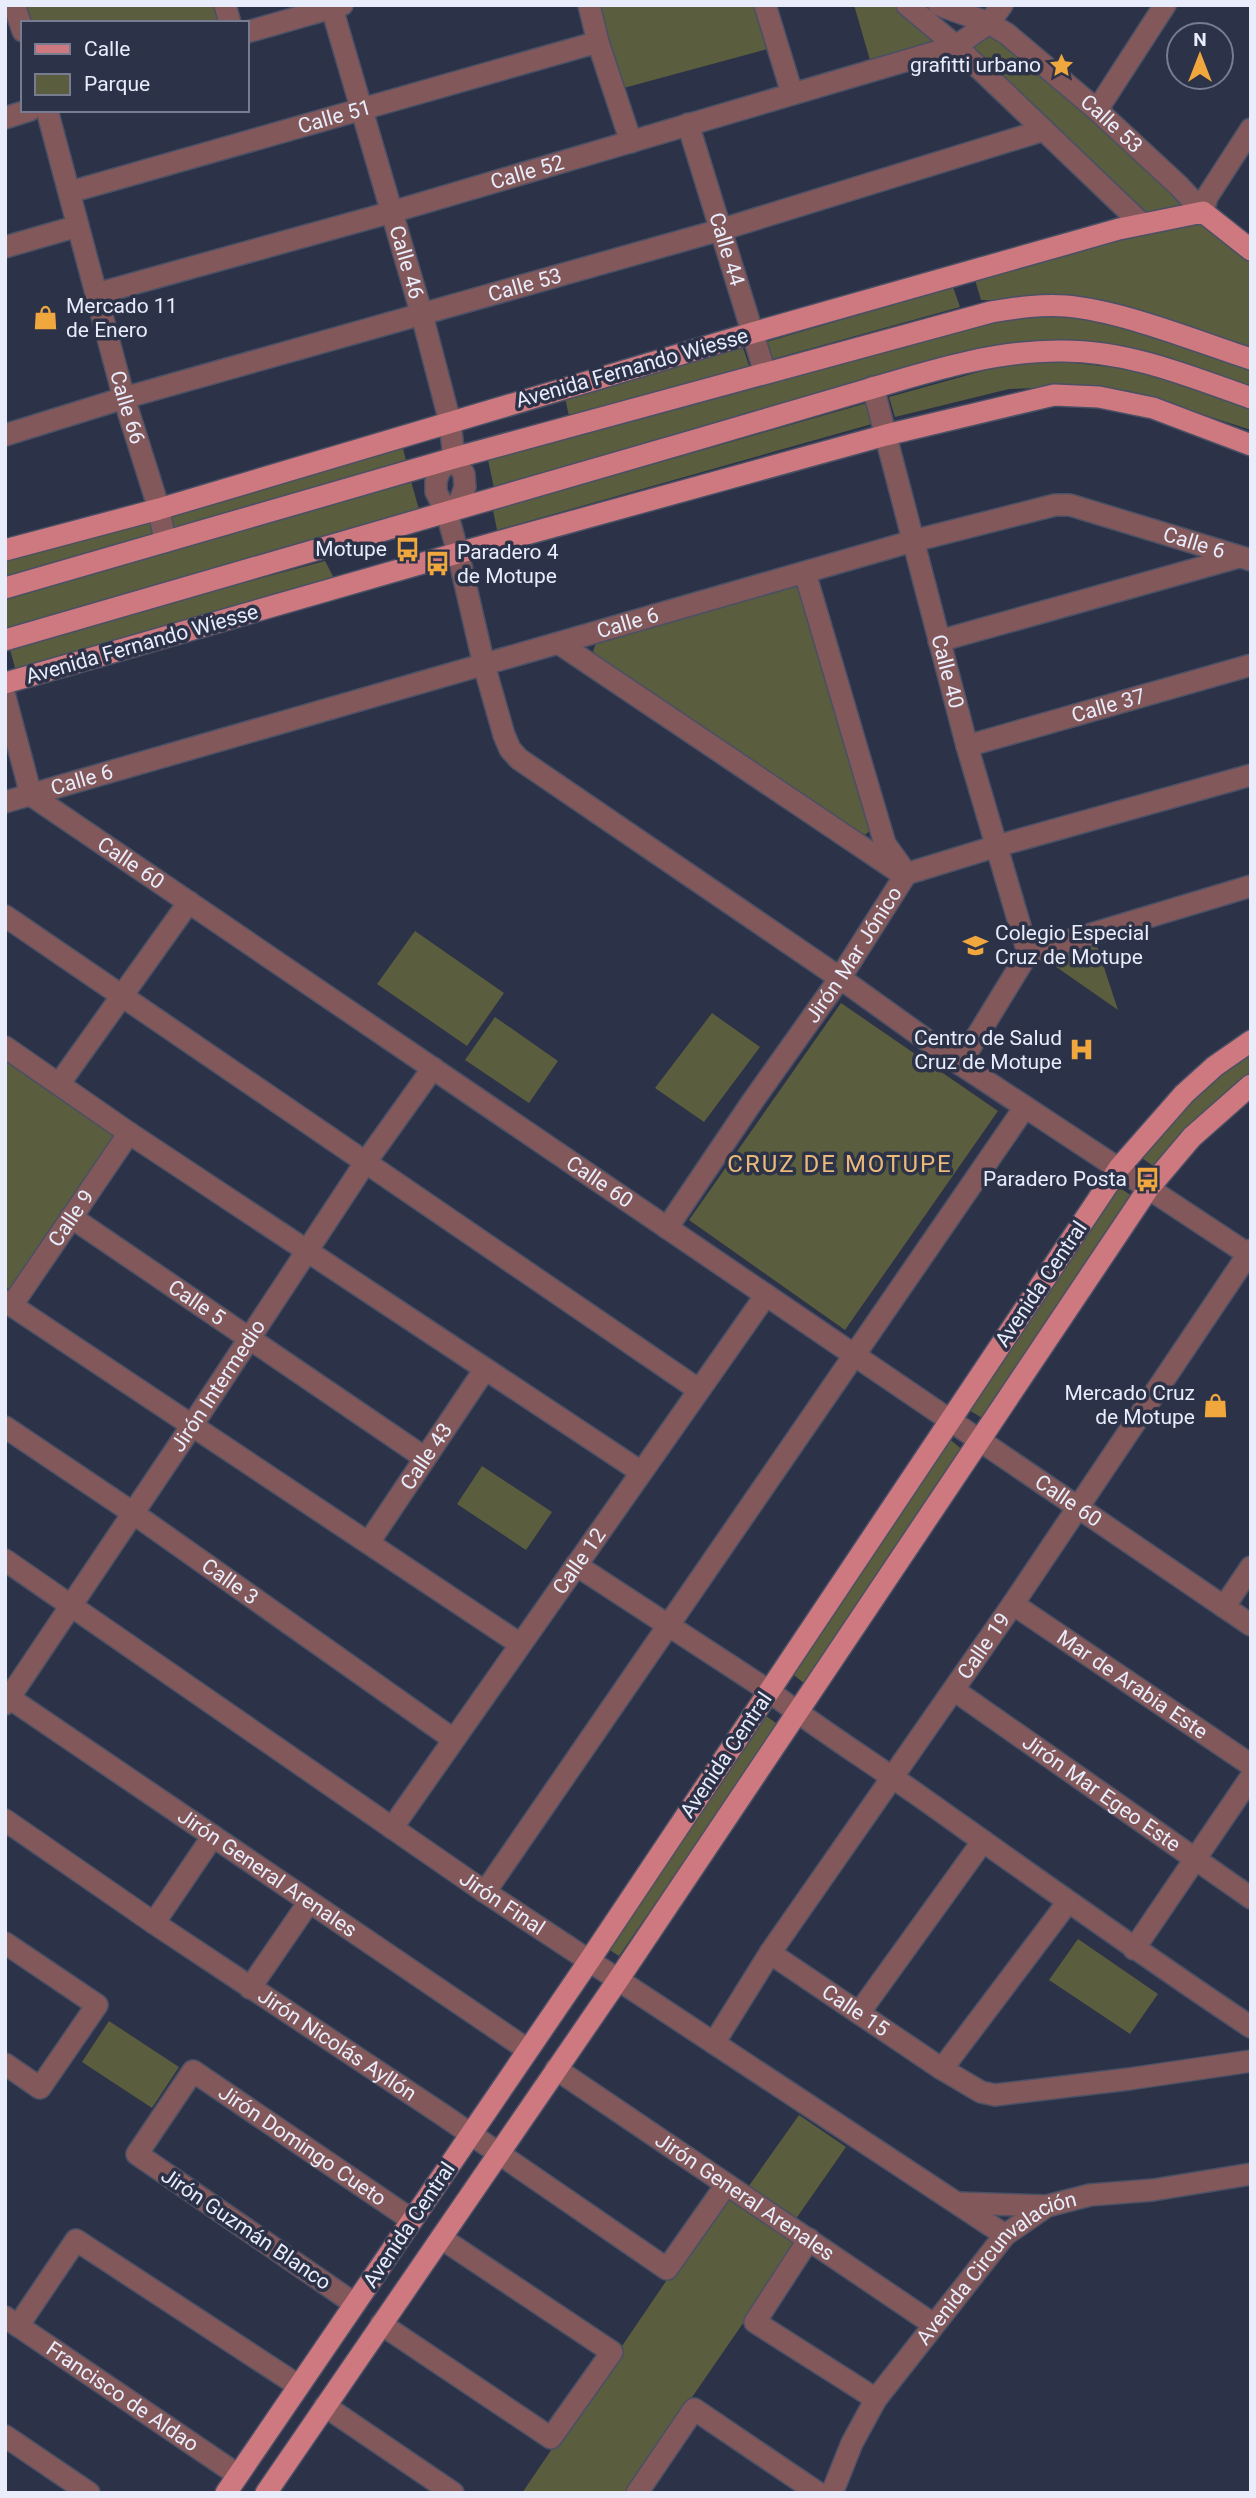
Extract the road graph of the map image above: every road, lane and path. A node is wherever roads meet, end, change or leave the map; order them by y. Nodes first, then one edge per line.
1 (14, 5) edge
2 (589, 5) edge
3 (765, 5) edge
4 (906, 5) edge
5 (939, 5) edge
6 (1165, 5) edge
7 (335, 6) edge
8 (995, 14) edge
9 (5, 21) edge
10 (21, 26) edge
11 (21, 31) edge
12 (248, 32) edge
13 (598, 42) junction
14 (956, 46) junction
15 (792, 93) junction
16 (361, 110) junction
17 (1097, 110) junction
18 (24, 112) edge
19 (48, 112) edge
20 (5, 118) edge
21 (688, 124) junction
22 (1044, 130) junction
23 (1251, 130) edge
24 (631, 142) junction
25 (70, 192) junction
26 (392, 212) junction
27 (1203, 212) junction
28 (1142, 224) junction
29 (78, 226) junction
30 (720, 230) junction
31 (5, 247) edge
32 (1251, 250) edge
33 (96, 294) junction
34 (422, 315) junction
35 (752, 333) junction
36 (1251, 359) edge
37 (765, 373) junction
38 (873, 387) junction
39 (124, 398) junction
40 (1251, 398) edge
41 (450, 422) junction
42 (5, 435) edge
43 (886, 435) junction
44 (1251, 445) edge
45 (454, 458) junction
46 (159, 509) junction
47 (447, 513) junction
48 (913, 541) junction
49 (165, 542) junction
50 (5, 550) edge
51 (458, 553) junction
52 (1245, 559) edge
53 (805, 573) junction
54 (5, 588) edge
55 (5, 639) edge
56 (939, 641) junction
57 (560, 644) junction
58 (484, 665) junction
59 (1251, 665) edge
60 (5, 683) edge
61 (5, 696) edge
62 (967, 746) junction
63 (1251, 775) edge
64 (32, 794) junction
65 (5, 802) edge
66 (997, 846) junction
67 (906, 875) junction
68 (1251, 886) edge
69 (189, 902) junction
70 (5, 916) edge
71 (1028, 953) junction
72 (841, 978) junction
73 (121, 997) junction
74 (1251, 1041) edge
75 (5, 1047) edge
76 (960, 1064) junction
77 (433, 1068) junction
78 (59, 1084) junction
79 (1251, 1085) edge
80 (1025, 1107) junction
81 (129, 1133) junction
82 (365, 1163) junction
83 (1119, 1168) junction
84 (1148, 1189) junction
85 (71, 1217) junction
86 (667, 1228) junction
87 (309, 1250) junction
88 (1250, 1253) edge
89 (766, 1295) junction
90 (9, 1303) edge
91 (250, 1338) junction
92 (855, 1355) junction
93 (485, 1369) junction
94 (699, 1390) junction
95 (950, 1420) junction
96 (194, 1424) junction
97 (5, 1427) edge
98 (981, 1441) junction
99 (425, 1458) junction
100 (641, 1472) junction
101 (1077, 1506) junction
102 (133, 1513) junction
103 (369, 1542) junction
104 (5, 1560) edge
105 (576, 1564) junction
106 (1251, 1567) edge
107 (1013, 1604) junction
108 (70, 1605) junction
109 (1224, 1607) junction
110 (668, 1625) junction
111 (1251, 1625) edge
112 (520, 1644) junction
113 (954, 1690) junction
114 (769, 1691) junction
115 (7, 1699) edge
116 (796, 1712) junction
117 (453, 1740) junction
118 (1251, 1765) edge
119 (1251, 1777) edge
120 (894, 1778) junction
121 (5, 1820) edge
122 (392, 1828) junction
123 (213, 1836) junction
124 (983, 1842) junction
125 (1197, 1859) junction
126 (485, 1892) junction
127 (1251, 1898) edge
128 (309, 1902) junction
129 (1068, 1902) junction
130 (154, 1923) junction
131 (5, 1943) edge
132 (1134, 1949) junction
133 (770, 1953) junction
134 (589, 1961) junction
135 (618, 1980) junction
136 (250, 1988) junction
137 (859, 2013) junction
138 (1251, 2027) edge
139 (714, 2043) junction
140 (528, 2050) junction
141 (1251, 2062) edge
142 (5, 2064) edge
143 (942, 2069) junction
144 (556, 2070) junction
145 (471, 2134) junction
146 (137, 2154) joint
147 (498, 2154) junction
148 (1251, 2174) edge
149 (726, 2185) junction
150 (957, 2203) junction
151 (1047, 2206) junction
152 (412, 2220) junction
153 (1005, 2235) junction
154 (441, 2238) junction
155 (809, 2239) junction
156 (355, 2304) junction
157 (12, 2322) edge
158 (381, 2324) junction
159 (933, 2324) junction
160 (299, 2386) junction
161 (876, 2399) junction
162 (325, 2406) junction
163 (5, 2436) edge
164 (238, 2474) junction
165 (270, 2491) edge
166 (89, 2493) edge
167 (226, 2493) edge
168 (453, 2493) edge
169 (637, 2493) edge
170 (818, 2493) edge
171 (832, 2493) edge

1 - 10 street
2 - 13 street
3 - 15 street
4 - 14 street
5 - 8 street, Calle 53
6 - 17 street
7 - 12 street
7 - 16 street, Calle 46
8 - 14 street, Calle 52
8 - 17 street, Calle 53
9 - 11 street
13 - 16 street, Calle 51
13 - 24 street
14 - 15 street, Calle 52
14 - 22 street
15 - 21 street, Calle 52
16 - 25 street, Calle 51
16 - 26 street, Calle 46
17 - 27 street, Calle 53
18 - 20 street
19 - 25 street, Calle 66
21 - 24 street, Calle 52
21 - 30 street, Calle 44
22 - 28 street
22 - 30 street, Calle 53
23 - 27 street
24 - 26 street, Calle 52
25 - 29 street, Calle 66
26 - 33 street, Calle 52
26 - 34 street, Calle 46
27 - 28 main road, Avenida Fernando Wiesse
27 - 32 main road
28 - 35 main road, Avenida Fernando Wiesse
29 - 31 street
29 - 33 street, Calle 66
30 - 34 street, Calle 53
30 - 35 street, Calle 44
33 - 39 street, Calle 66
34 - 39 street, Calle 53
34 - 41 street, Calle 46
35 - 37 street, Calle 44
35 - 41 main road, Avenida Fernando Wiesse
36 - 37 main road, Avenida Fernando Wiesse
37 - 45 main road, Avenida Fernando Wiesse
38 - 40 main road, Avenida Fernando Wiesse
38 - 43 street, Calle 40
38 - 47 main road, Avenida Fernando Wiesse
39 - 42 street, Calle 53
39 - 46 street, Calle 66
41 - 45 street, Calle 46
41 - 46 main road, Avenida Fernando Wiesse
43 - 44 main road, Avenida Fernando Wiesse
43 - 48 street, Calle 40
43 - 51 main road, Avenida Fernando Wiesse
45 - 47 street
45 - 47 street
45 - 49 main road, Avenida Fernando Wiesse
46 - 49 street, Calle 66
46 - 50 main road, Avenida Fernando Wiesse
47 - 51 street
47 - 55 main road, Avenida Fernando Wiesse
48 - 52 street, Calle 6
48 - 53 street, Calle 6
48 - 56 street, Calle 40
49 - 54 main road, Avenida Fernando Wiesse
51 - 58 street
51 - 60 main road, Avenida Fernando Wiesse
52 - 56 street
53 - 57 street, Calle 6
53 - 67 street
56 - 62 street, Calle 40
57 - 58 street, Calle 6
57 - 67 street
58 - 64 street, Calle 6
58 - 72 street
59 - 62 street, Calle 37
61 - 64 street
62 - 66 street, Calle 40
63 - 66 street, Jirón Mar Jónico
64 - 65 street, Calle 6
64 - 69 street, Calle 60
66 - 67 street, Jirón Mar Jónico
66 - 71 street, Calle 40
67 - 72 street, Jirón Mar Jónico
68 - 71 street
69 - 73 street
69 - 77 street, Calle 60
70 - 73 street
71 - 76 street
72 - 76 street
72 - 86 street, Jirón Mar Jónico
73 - 78 street
73 - 82 street
74 - 83 main road, Avenida Central
75 - 78 street
76 - 80 street
77 - 82 street, Jirón Intermedio
77 - 86 street, Calle 60
78 - 81 street
79 - 84 main road, Avenida Central
80 - 83 street
80 - 92 street
81 - 85 street, Calle 9
81 - 87 street
82 - 87 street, Jirón Intermedio
82 - 94 street
83 - 84 street
83 - 95 main road, Avenida Central
84 - 88 street
84 - 98 main road, Avenida Central
85 - 90 street, Calle 9
85 - 91 street, Calle 5
86 - 89 street, Calle 60
87 - 91 street, Jirón Intermedio
87 - 93 street
88 - 101 street, Calle 19
89 - 92 street, Calle 60
89 - 94 street, Calle 12
90 - 96 street
91 - 96 street, Jirón Intermedio
91 - 99 street, Calle 5
92 - 95 street, Calle 60
92 - 110 street
93 - 99 street, Calle 43
93 - 100 street
94 - 100 street, Calle 12
95 - 98 street, Calle 60
95 - 114 main road, Avenida Central
96 - 102 street, Jirón Intermedio
96 - 103 street
97 - 102 street, Calle 3
98 - 101 street, Calle 60
98 - 116 main road, Avenida Central
99 - 103 street, Calle 43
100 - 105 street, Calle 12
101 - 107 street, Calle 19
101 - 109 street, Calle 60
102 - 108 street, Jirón Intermedio
102 - 117 street, Calle 3
103 - 112 street
104 - 108 street, Jirón Final
105 - 110 street
105 - 112 street, Calle 12
106 - 109 street
107 - 113 street, Calle 19
107 - 118 street, Mar de Arabia Este
108 - 115 street, Jirón Intermedio
108 - 122 street, Jirón Final
109 - 111 street, Calle 60
110 - 114 street
110 - 126 street
112 - 117 street, Calle 12
113 - 120 street, Calle 19
113 - 125 street, Jirón Mar Egeo Este
114 - 116 street
114 - 134 main road, Avenida Central
115 - 123 street, Jirón General Arenales
116 - 120 street
116 - 135 main road, Avenida Central
117 - 122 street, Calle 12
119 - 125 street
120 - 124 street
120 - 133 street, Calle 19
121 - 130 street, Jirón Nicolás Ayllón
122 - 126 street, Jirón Final
123 - 128 street, Jirón General Arenales
123 - 130 street
124 - 129 street
124 - 137 street
125 - 127 street, Jirón Mar Egeo Este
125 - 132 street
126 - 134 street, Jirón Final
128 - 136 street
128 - 140 street, Jirón General Arenales
129 - 132 street
129 - 143 street
130 - 136 street, Jirón Nicolás Ayllón
131 - 142 street
132 - 138 street
133 - 137 street, Calle 15
133 - 139 street, Calle 19
134 - 135 street, Jirón Final
134 - 140 main road, Avenida Central
135 - 139 street, Jirón Final
135 - 144 main road, Avenida Central
136 - 145 street, Jirón Nicolás Ayllón
137 - 143 street, Calle 15
139 - 150 street, Jirón Final
140 - 145 main road, Avenida Central
141 - 143 street, Calle 15
144 - 147 main road, Avenida Central
144 - 149 street, Jirón General Arenales
145 - 147 street, Jirón Nicolás Ayllón
145 - 152 main road, Avenida Central
146 - 152 street, Jirón Domingo Cueto
146 - 156 street, Jirón Guzmán Blanco
147 - 149 street, Jirón Nicolás Ayllón
147 - 154 main road, Avenida Central
148 - 151 street, Avenida Circunvalación
149 - 155 street, Jirón General Arenales
150 - 151 street
150 - 153 street, Jirón Final
151 - 153 street, Avenida Circunvalación
152 - 156 main road, Avenida Central
153 - 159 street, Avenida Circunvalación
154 - 158 main road, Avenida Central
154 - 158 street
155 - 159 street, Jirón General Arenales
155 - 161 street
156 - 160 main road, Avenida Central
157 - 160 street
157 - 164 street, Francisco de Aldao
158 - 162 main road, Avenida Central
159 - 161 street, Avenida Circunvalación
160 - 164 main road, Avenida Central
161 - 171 street, Avenida Circunvalación
162 - 165 main road, Avenida Central
162 - 168 street
163 - 166 street
164 - 167 main road, Avenida Central
169 - 170 street

